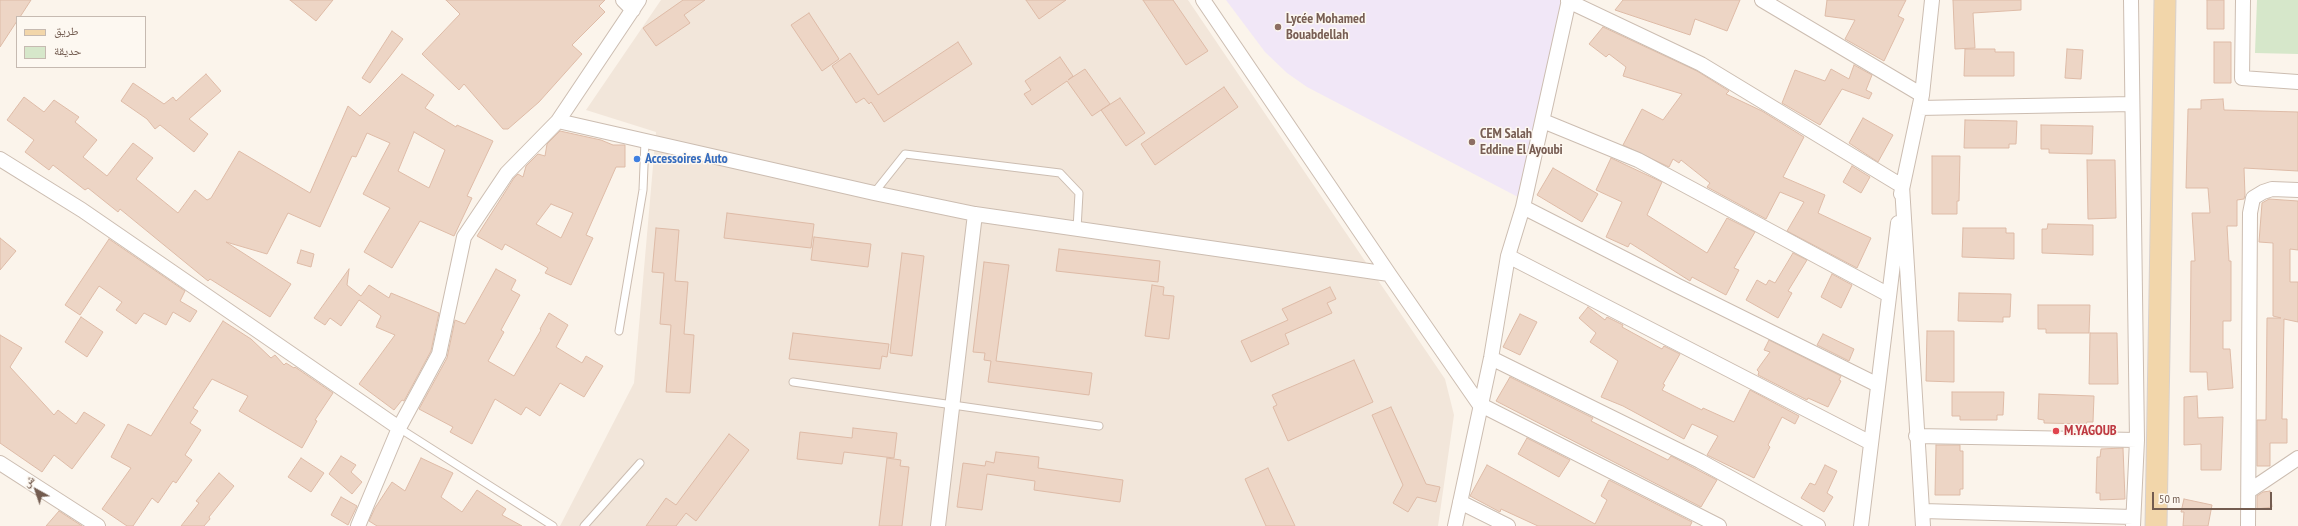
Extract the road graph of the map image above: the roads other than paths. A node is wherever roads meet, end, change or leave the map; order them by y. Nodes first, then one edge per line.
1 (623, 0) edge
2 (1203, 0) edge
3 (1762, 0) edge
4 (1932, 0) edge
5 (2131, 0) edge
6 (2164, 0) edge
7 (2243, 0) edge
8 (1568, 1) edge
9 (636, 5) edge
10 (2298, 82) edge
11 (1921, 102) junction
12 (2132, 104) junction
13 (558, 121) junction
14 (1543, 121) junction
15 (645, 141) junction
16 (0, 159) edge
17 (1902, 186) junction
18 (2298, 190) edge
19 (874, 193) junction
20 (1523, 207) junction
21 (975, 214) junction
22 (1077, 229) junction
23 (1508, 256) junction
24 (1389, 274) junction
25 (1889, 295) junction
26 (619, 331) dead end
27 (1490, 358) junction
28 (793, 382) dead end
29 (1878, 385) junction
30 (1479, 404) junction
31 (952, 405) junction
32 (1099, 426) dead end
33 (400, 428) junction
34 (1916, 436) junction
35 (2137, 440) junction
36 (1871, 443) junction
37 (2298, 458) edge
38 (0, 463) edge
39 (640, 463) dead end
40 (2249, 491) junction
41 (1460, 502) junction
42 (1923, 511) junction
43 (2133, 521) edge
44 (98, 526) edge
45 (358, 526) edge
46 (553, 526) edge
47 (584, 526) edge
48 (938, 526) edge
49 (1455, 526) edge
50 (1508, 526) edge
51 (1719, 526) edge
52 (1818, 526) edge
53 (1861, 526) edge
54 (1923, 526) edge
55 (2156, 526) edge
56 (2248, 526) edge

1 - 9 street
2 - 24 street
3 - 11 street
4 - 11 street
5 - 12 street
6 - 55 main road
7 - 10 street
8 - 14 street
8 - 17 street
9 - 13 street
11 - 12 street
11 - 17 street
12 - 35 street
13 - 15 street
13 - 33 street
14 - 20 street
14 - 25 street
15 - 19 street
15 - 26 lane
16 - 33 street
17 - 25 street
17 - 34 street
18 - 40 street
19 - 21 street
19 - 22 lane
20 - 23 street
20 - 29 street
21 - 22 street
21 - 31 street
22 - 24 street
23 - 27 street
23 - 36 street
24 - 30 street
25 - 29 street
27 - 30 street
27 - 52 street
28 - 31 lane
29 - 36 street
30 - 41 street
30 - 51 street
31 - 32 lane
31 - 48 street
33 - 45 street
33 - 46 lane
34 - 35 street
34 - 42 street
35 - 43 street
36 - 53 street
37 - 40 street
38 - 44 street
39 - 47 lane
40 - 56 street
41 - 49 street
41 - 50 street
42 - 43 street
42 - 54 street

